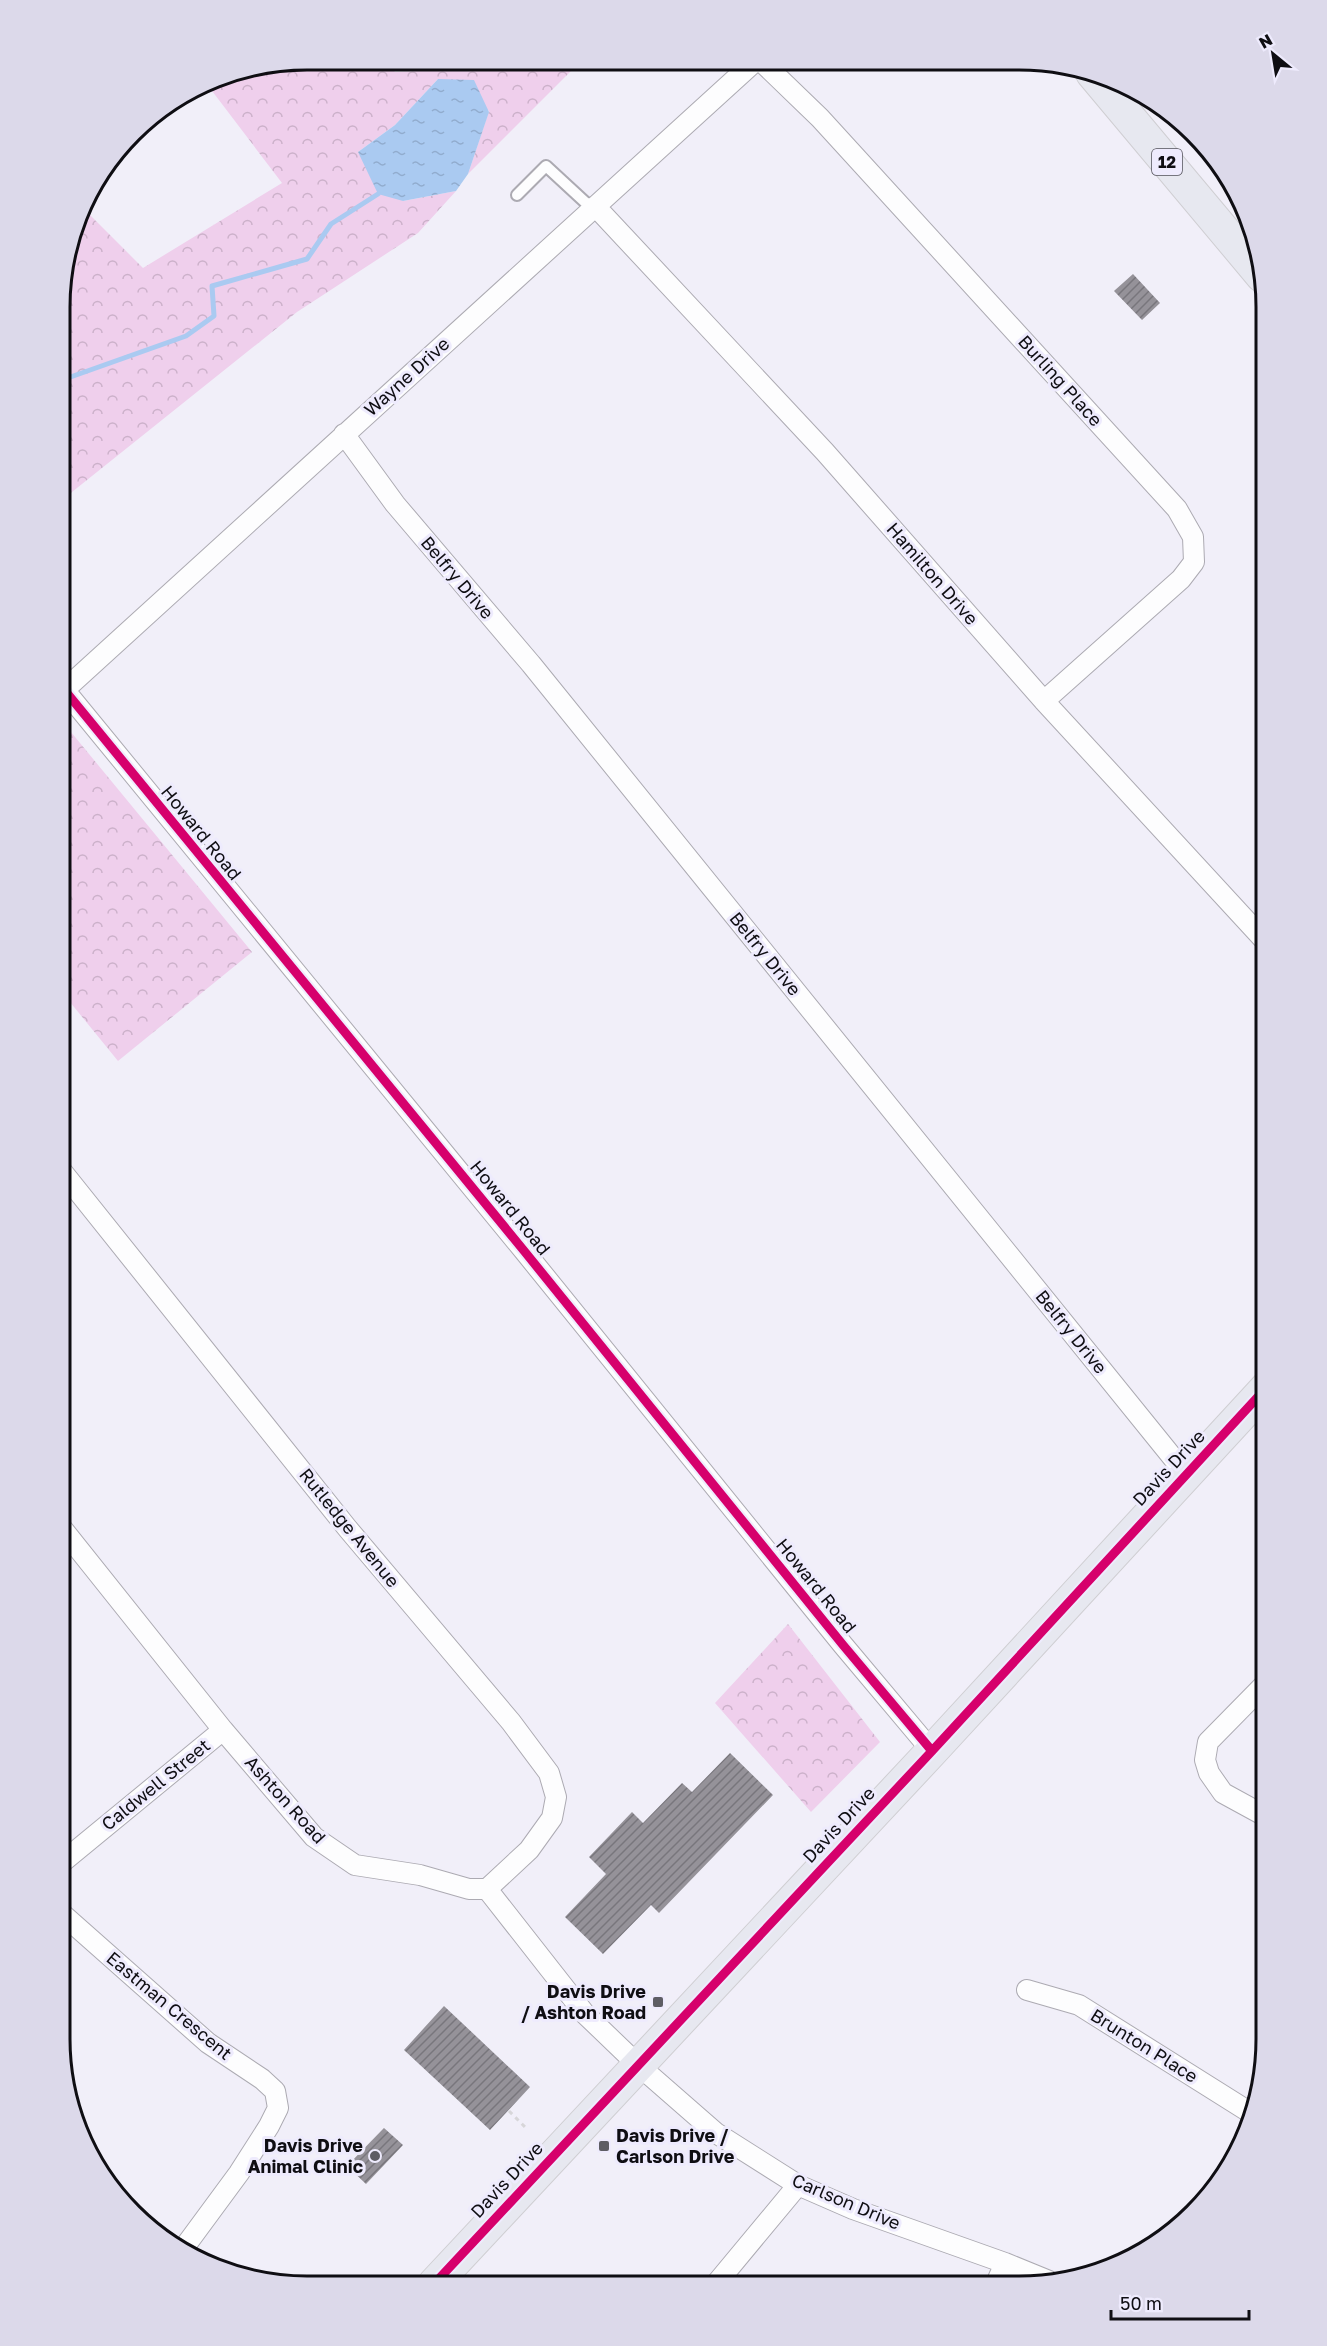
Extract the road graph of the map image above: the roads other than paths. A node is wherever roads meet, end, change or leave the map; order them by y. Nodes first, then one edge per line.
1 (745, 70) edge
2 (770, 70) edge
3 (1103, 86) edge
4 (517, 195) dead end
5 (596, 207) junction
6 (1252, 265) edge
7 (344, 434) junction
8 (70, 682) edge
9 (70, 699) edge
10 (1044, 701) junction
11 (1256, 931) edge
12 (70, 1181) edge
13 (1256, 1399) edge
14 (1186, 1474) junction
15 (70, 1538) edge
16 (1256, 1693) edge
17 (224, 1730) junction
18 (932, 1751) junction
19 (1256, 1812) edge
20 (70, 1855) edge
21 (487, 1889) junction
22 (70, 1921) edge
23 (1027, 1990) dead end
24 (637, 2064) junction
25 (1245, 2110) edge
26 (798, 2185) junction
27 (187, 2243) edge
28 (1005, 2263) junction
29 (1034, 2275) edge
30 (441, 2276) edge
31 (722, 2276) edge
32 (999, 2276) edge

1 - 5 street, Wayne Drive
2 - 10 street, Burling Place
3 - 6 main road, 12
4 - 5 lane
5 - 7 street, Wayne Drive
5 - 10 street, Hamilton Drive
7 - 8 street, Wayne Drive
7 - 14 street, Belfry Drive
9 - 18 street, Howard Road
10 - 11 street, Hamilton Drive
12 - 21 street, Rutledge Avenue
13 - 14 main road, Davis Drive
14 - 18 main road, Davis Drive
15 - 17 street, Ashton Road
16 - 19 street
17 - 20 street, Caldwell Street
17 - 21 street, Ashton Road
18 - 24 main road, Davis Drive
21 - 24 street
22 - 27 street, Eastman Crescent
23 - 25 street, Brunton Place
24 - 26 street, Carlson Drive
24 - 30 main road, Davis Drive
26 - 28 street, Carlson Drive
26 - 31 street
28 - 29 street, Carlson Drive
28 - 32 street

